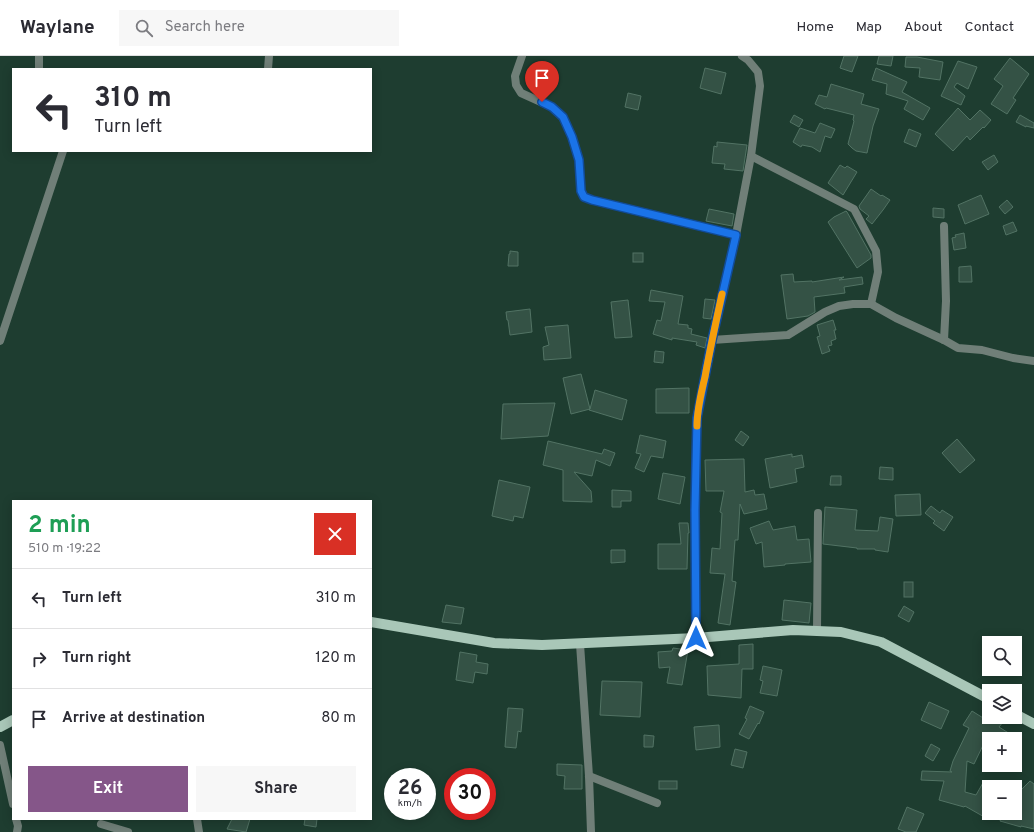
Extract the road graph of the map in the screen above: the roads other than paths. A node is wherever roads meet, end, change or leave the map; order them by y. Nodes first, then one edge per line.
1 (39, 56) edge
2 (269, 56) edge
3 (522, 56) edge
4 (742, 56) edge
5 (39, 68) edge
6 (268, 68) edge
7 (63, 152) edge
8 (751, 156) junction
9 (944, 226) dead end
10 (736, 235) junction
11 (871, 304) junction
12 (712, 340) junction
13 (944, 340) junction
14 (0, 341) edge
15 (1034, 361) edge
16 (818, 513) dead end
17 (372, 622) edge
18 (817, 631) junction
19 (696, 638) junction
20 (580, 644) junction
21 (982, 695) edge
22 (1022, 718) edge
23 (12, 721) edge
24 (1034, 724) edge
25 (0, 727) edge
26 (0, 745) edge
27 (589, 776) junction
28 (12, 799) edge
29 (657, 803) dead end
30 (16, 820) edge
31 (197, 820) edge
32 (101, 824) dead end
33 (17, 832) edge
34 (128, 832) edge
35 (199, 832) edge
36 (591, 832) edge

1 - 5 street
2 - 6 street
3 - 10 street
4 - 8 street
7 - 14 street
8 - 10 street
8 - 11 street
9 - 13 street
10 - 12 street
11 - 12 street
11 - 13 street
12 - 19 street
13 - 15 street
16 - 18 street
17 - 20 main road
18 - 19 main road
18 - 21 main road
19 - 20 main road
20 - 27 street
22 - 24 main road
23 - 25 main road
26 - 28 street
27 - 29 street
27 - 36 street
30 - 33 street
31 - 35 street
32 - 34 street

